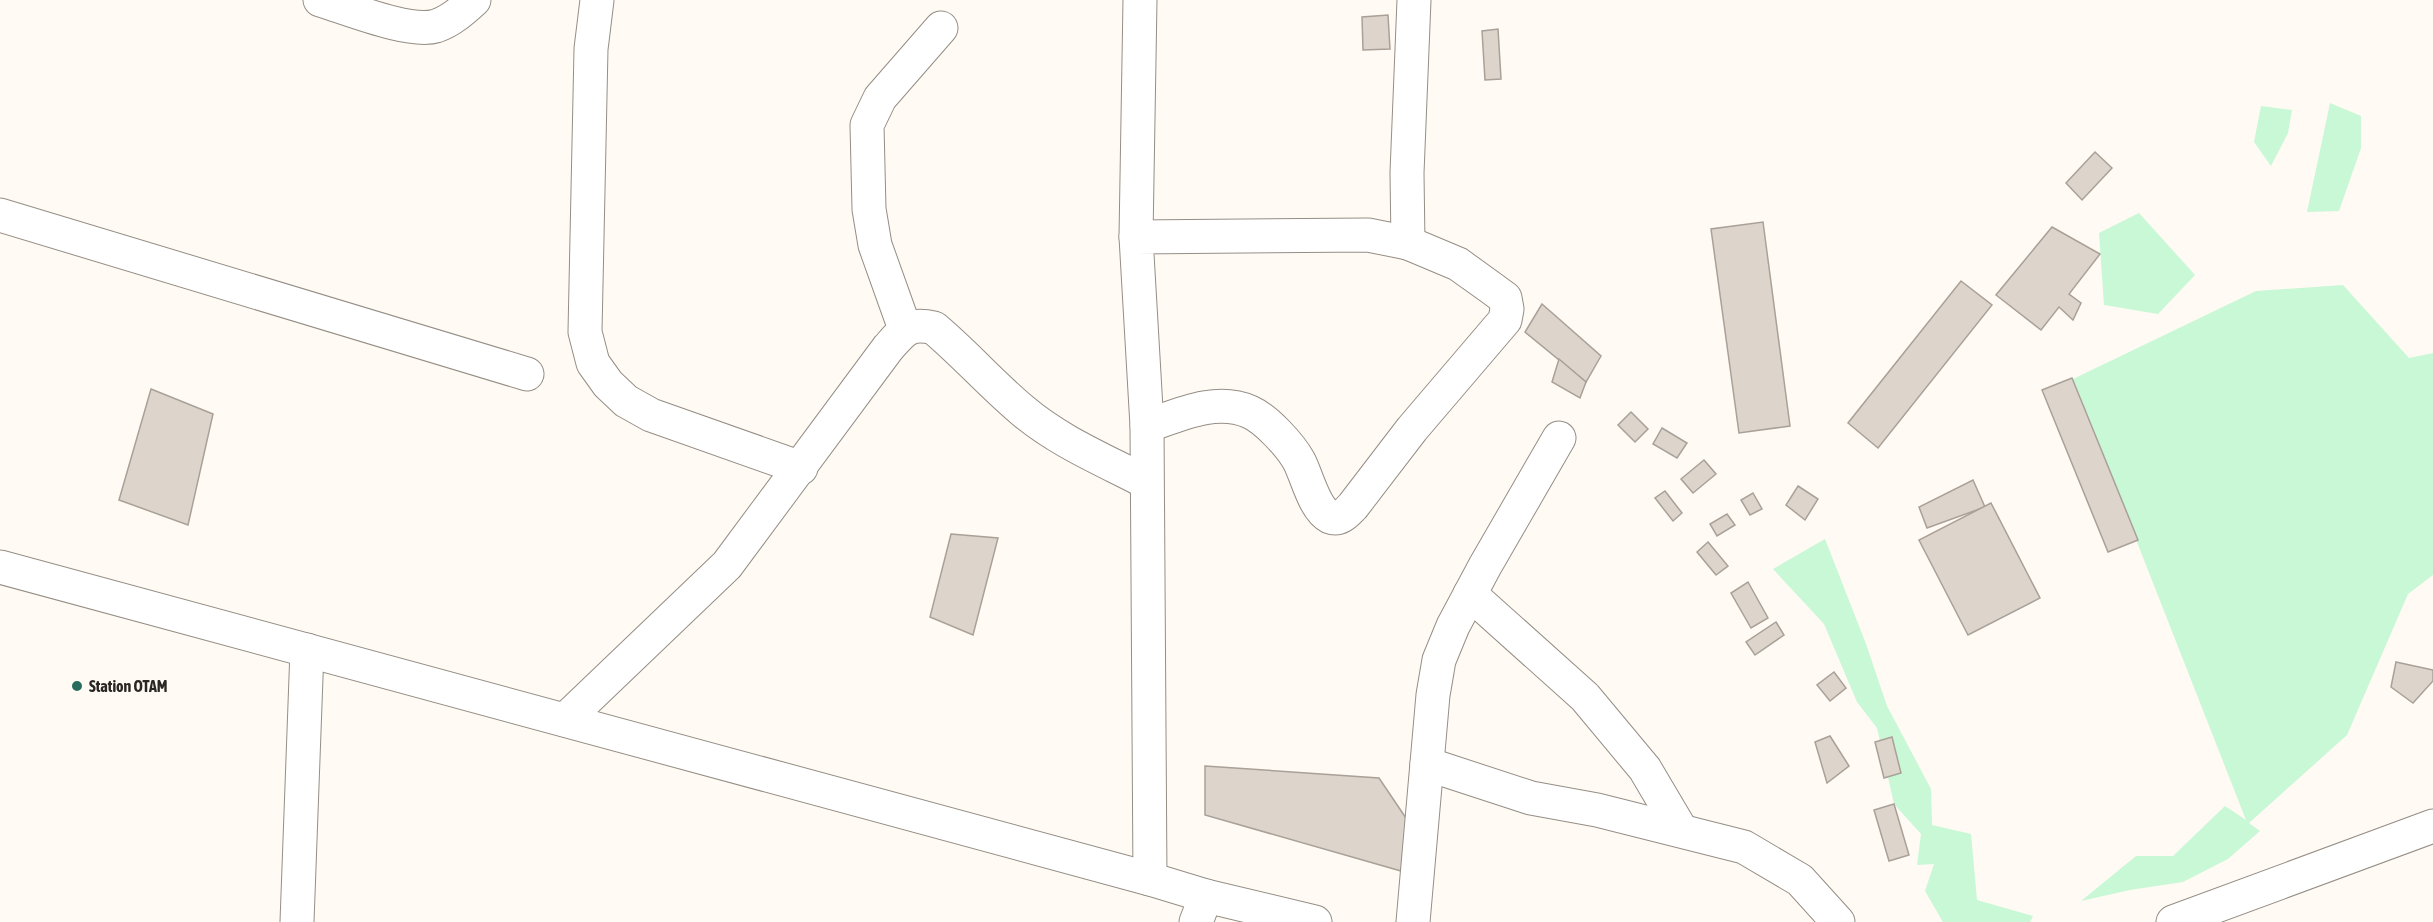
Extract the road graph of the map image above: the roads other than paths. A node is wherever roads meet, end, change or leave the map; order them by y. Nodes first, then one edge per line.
1 (320, 0) edge
2 (474, 0) edge
3 (597, 0) edge
4 (1140, 0) edge
5 (1414, 0) edge
6 (940, 28) dead end
7 (0, 216) edge
8 (1136, 237) junction
9 (1408, 243) junction
10 (905, 329) junction
11 (527, 374) dead end
12 (1147, 426) junction
13 (1559, 438) dead end
14 (801, 468) junction
15 (1146, 482) junction
16 (0, 567) edge
17 (1470, 594) junction
18 (307, 650) junction
19 (565, 720) junction
20 (1427, 764) junction
21 (2433, 826) edge
22 (1681, 830) junction
23 (1150, 879) junction
24 (1201, 909) edge
25 (297, 922) edge
26 (1316, 922) edge
27 (1413, 922) edge
28 (1838, 922) edge
29 (2173, 922) edge

1 - 2 street
3 - 14 street
4 - 8 street
5 - 9 street
6 - 10 street
7 - 11 street
8 - 9 street
8 - 12 street
9 - 12 street
10 - 14 street
10 - 15 street
12 - 15 street
13 - 17 street
14 - 19 street
15 - 23 street
16 - 18 street
17 - 20 street
17 - 22 street
18 - 19 street
18 - 25 street
19 - 23 street
20 - 22 street
20 - 27 street
21 - 29 street
22 - 28 street
23 - 24 street
24 - 26 street

